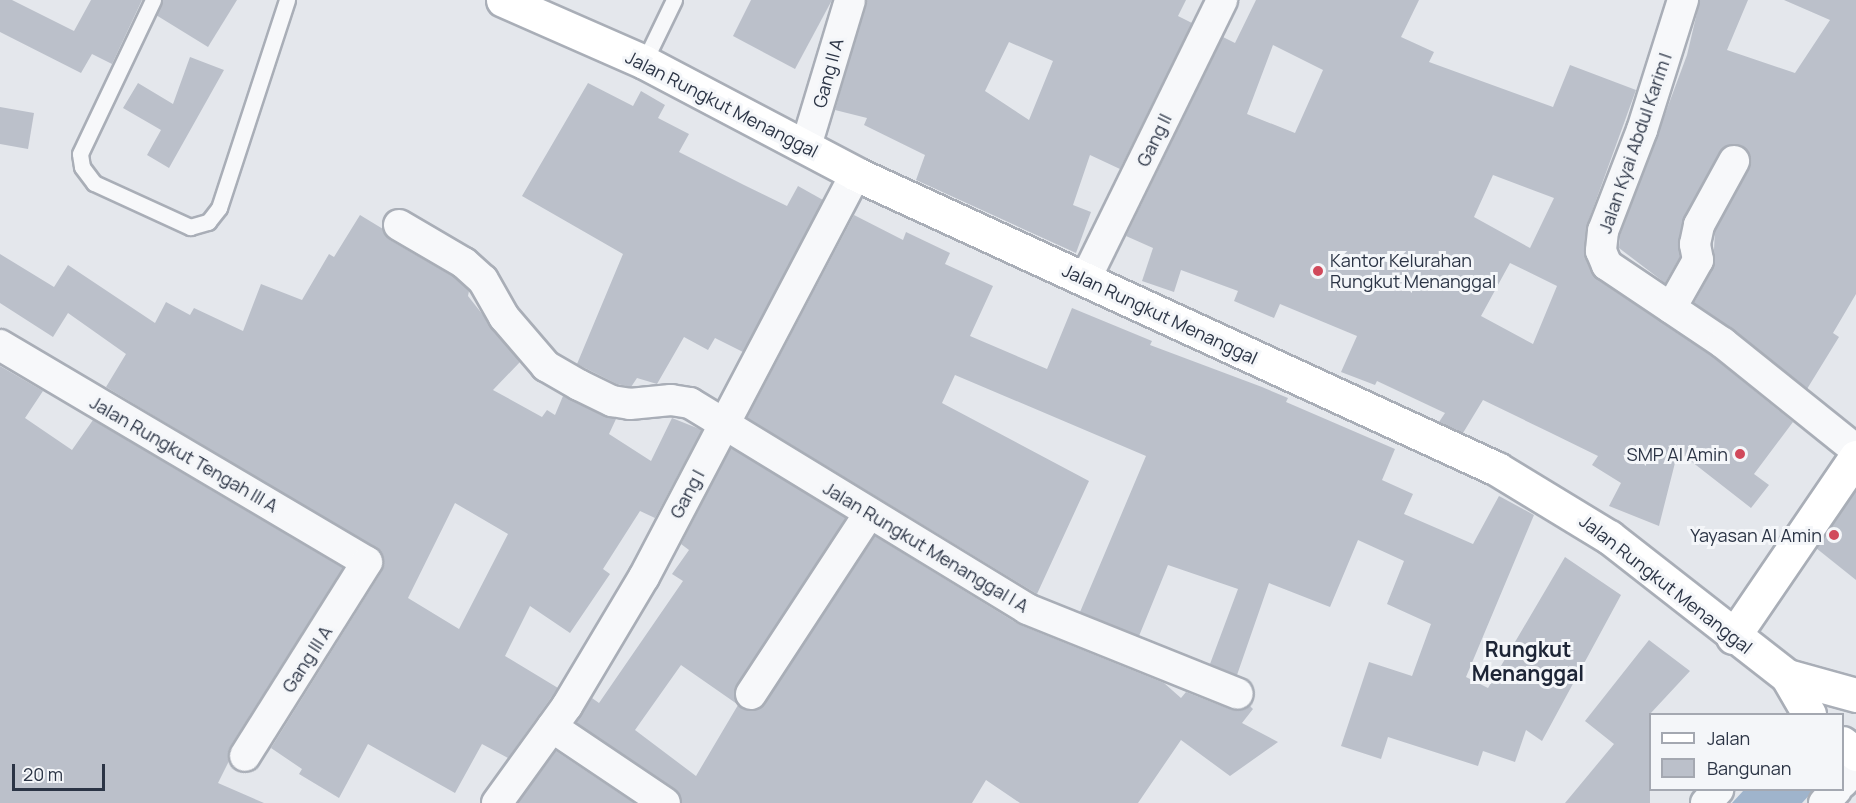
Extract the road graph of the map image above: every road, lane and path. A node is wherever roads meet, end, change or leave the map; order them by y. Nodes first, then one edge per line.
1 (153, 0) edge
2 (287, 0) edge
3 (503, 0) edge
4 (674, 0) edge
5 (850, 0) edge
6 (1222, 0) edge
7 (1683, 0) edge
8 (644, 62) junction
9 (806, 146) junction
10 (1734, 161) dead end
11 (856, 174) junction
12 (399, 225) dead end
13 (1085, 279) junction
14 (1671, 308) junction
15 (0, 345) edge
16 (725, 421) junction
17 (1856, 450) edge
18 (1856, 457) edge
19 (869, 514) junction
20 (368, 562) joint
21 (1733, 637) junction
22 (751, 694) dead end
23 (1238, 694) dead end
24 (1820, 694) edge
25 (552, 727) junction
26 (1851, 753) edge
27 (245, 756) dead end
28 (1844, 776) edge
29 (1716, 791) edge
30 (1834, 791) edge
31 (497, 803) edge
32 (665, 803) edge
33 (1706, 803) edge
34 (1824, 803) edge

1 - 2 lane
3 - 8 main road, Jalan Rungkut Menanggal
4 - 8 lane
5 - 9 street, Gang II A
6 - 13 street, Gang II
7 - 14 street, Jalan Kyai Abdul Karim I
8 - 9 main road, Jalan Rungkut Menanggal
9 - 11 main road, Jalan Rungkut Menanggal
10 - 14 street
11 - 13 main road, Jalan Rungkut Menanggal
11 - 16 street, Gang I
12 - 16 street, Jalan Rungkut Menanggal I A
13 - 21 main road, Jalan Rungkut Menanggal
14 - 17 street, Jalan Kyai Abdul Karim I
15 - 20 street, Jalan Rungkut Tengah III A
16 - 19 street, Jalan Rungkut Menanggal I A
16 - 25 street, Gang I
18 - 21 main road
19 - 22 street
19 - 23 street, Jalan Rungkut Menanggal I A
20 - 27 street, Gang III A
21 - 24 main road, Jalan Rungkut Menanggal
25 - 31 street, Gang I
25 - 32 street
26 - 28 street
29 - 33 street
30 - 34 street

